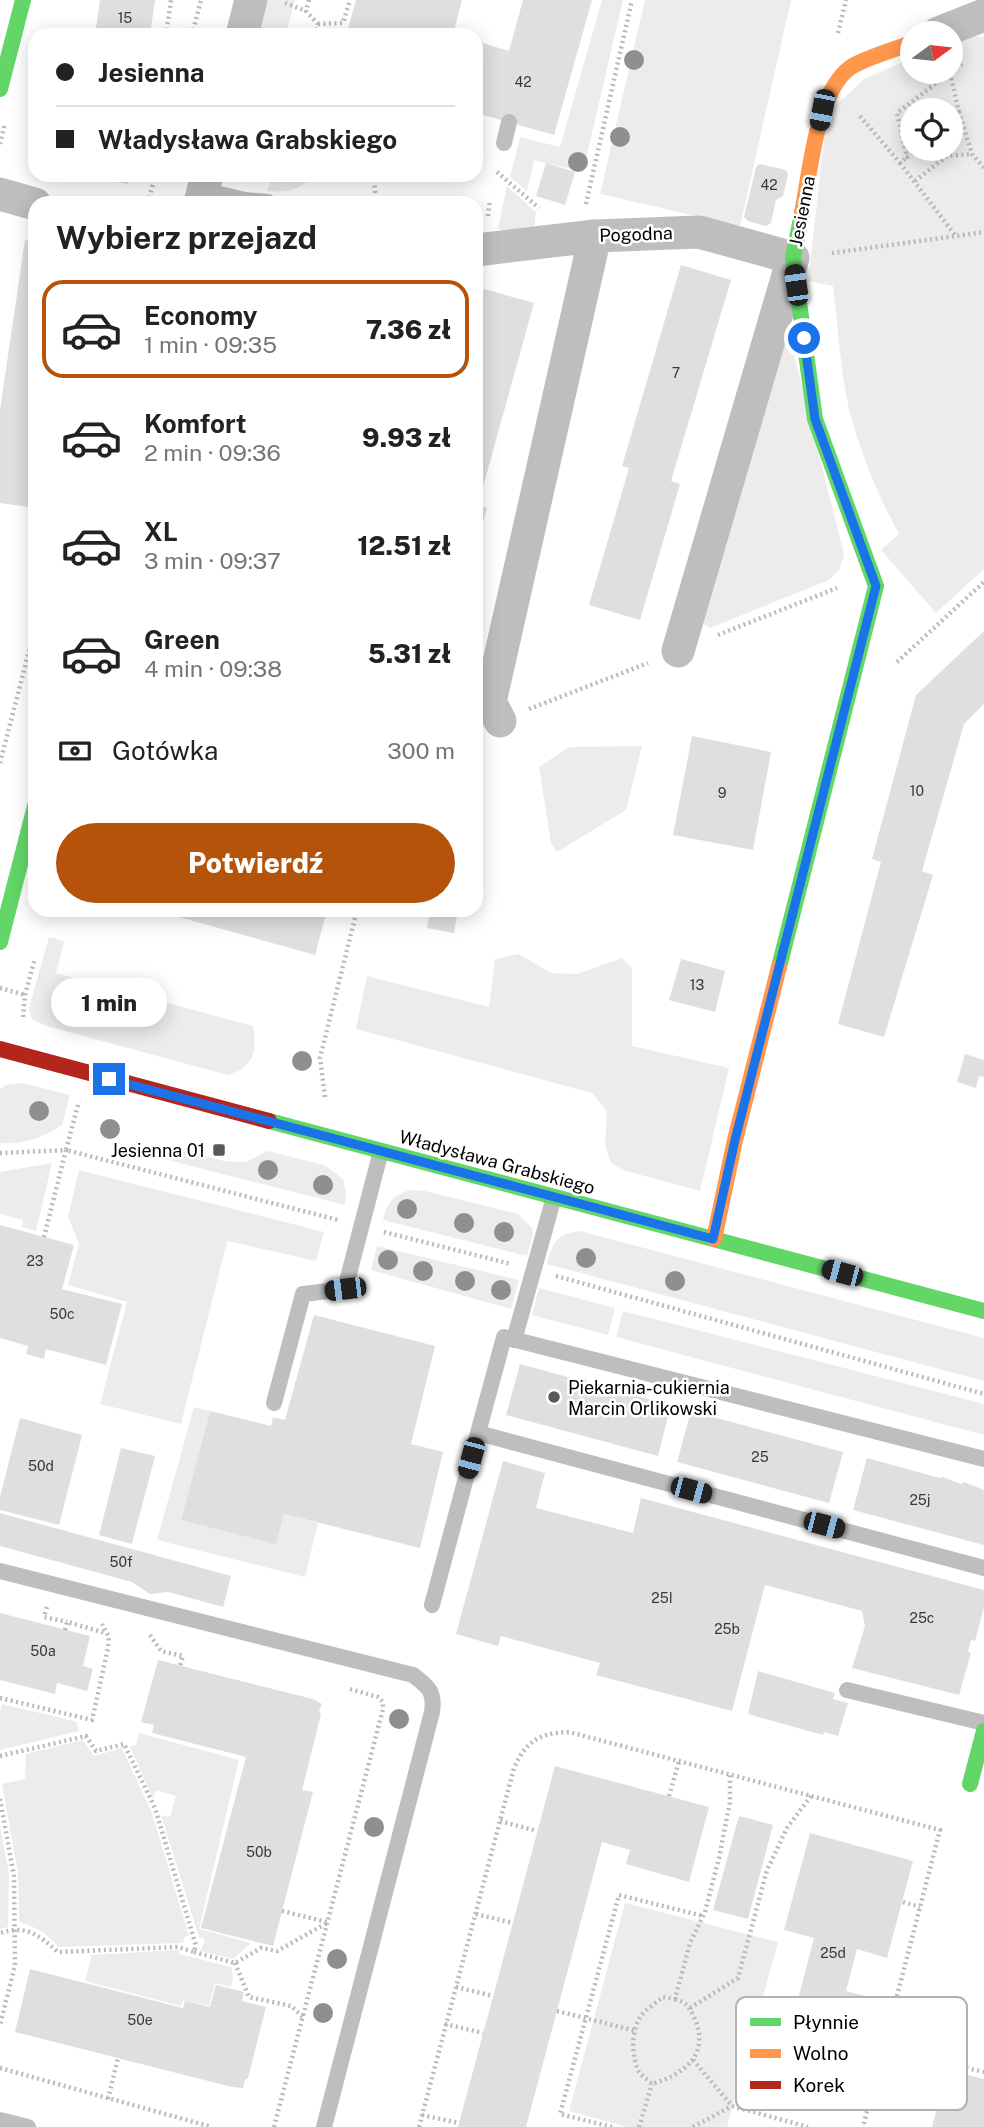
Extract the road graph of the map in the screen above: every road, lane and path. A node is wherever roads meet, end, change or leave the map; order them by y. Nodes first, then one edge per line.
1 (23, 0) edge
2 (171, 0) edge
3 (201, 0) edge
4 (251, 0) edge
5 (278, 0) edge
6 (309, 0) edge
7 (350, 0) edge
8 (632, 0) edge
9 (306, 11) junction
10 (984, 15) edge
11 (963, 23) edge
12 (318, 24) junction
13 (167, 28) edge
14 (194, 28) edge
15 (244, 28) edge
16 (317, 28) edge
17 (900, 48) edge
18 (967, 60) dead end
19 (963, 63) edge
20 (935, 84) edge
21 (834, 86) junction
22 (0, 89) edge
23 (917, 98) edge
24 (509, 122) dead end
25 (963, 125) edge
26 (504, 143) dead end
27 (972, 154) junction
28 (903, 161) edge
29 (900, 163) junction
30 (984, 168) edge
31 (915, 181) junction
32 (203, 189) edge
33 (0, 194) edge
34 (230, 196) edge
35 (28, 202) edge
36 (984, 232) edge
37 (955, 235) junction
38 (587, 237) junction
39 (483, 249) edge
40 (793, 258) junction
41 (984, 582) edge
42 (678, 651) dead end
43 (28, 655) edge
44 (894, 664) dead end
45 (500, 721) dead end
46 (0, 763) edge
47 (28, 833) edge
48 (355, 917) edge
49 (0, 942) edge
50 (0, 988) edge
51 (25, 995) dead end
52 (0, 1049) edge
53 (86, 1073) junction
54 (326, 1106) dead end
55 (66, 1150) junction
56 (381, 1151) junction
57 (0, 1153) edge
58 (554, 1197) junction
59 (344, 1222) dead end
60 (371, 1229) dead end
61 (44, 1237) dead end
62 (713, 1239) junction
63 (534, 1270) junction
64 (984, 1311) edge
65 (514, 1340) junction
66 (984, 1394) edge
67 (274, 1402) dead end
68 (478, 1433) junction
69 (984, 1459) edge
70 (984, 1567) edge
71 (0, 1570) edge
72 (36, 1601) dead end
73 (432, 1605) dead end
74 (60, 1608) dead end
75 (44, 1617) dead end
76 (68, 1622) junction
77 (110, 1622) dead end
78 (65, 1630) dead end
79 (107, 1633) junction
80 (161, 1636) dead end
81 (180, 1666) dead end
82 (340, 1686) dead end
83 (847, 1690) dead end
84 (0, 1698) edge
85 (984, 1723) edge
86 (984, 1731) edge
87 (0, 1756) edge
88 (679, 1761) junction
89 (730, 1774) junction
90 (970, 1784) dead end
91 (669, 1796) dead end
92 (811, 1796) junction
93 (0, 1799) edge
94 (500, 1821) junction
95 (537, 1831) dead end
96 (902, 1902) dead end
97 (920, 1907) junction
98 (282, 1911) dead end
99 (475, 1914) junction
100 (703, 1916) junction
101 (328, 1922) junction
102 (513, 1923) dead end
103 (13, 1929) junction
104 (0, 1933) edge
105 (194, 1952) junction
106 (235, 1963) junction
107 (456, 1987) junction
108 (493, 1996) dead end
109 (897, 1997) edge
110 (675, 1999) junction
111 (690, 2008) junction
112 (557, 2011) dead end
113 (303, 2017) junction
114 (586, 2018) junction
115 (445, 2024) junction
116 (0, 2025) edge
117 (636, 2031) junction
118 (483, 2033) dead end
119 (118, 2058) dead end
120 (693, 2060) junction
121 (0, 2068) edge
122 (652, 2084) junction
123 (108, 2099) junction
124 (732, 2106) junction
125 (736, 2107) edge
126 (746, 2110) edge
127 (867, 2110) edge
128 (422, 2115) junction
129 (0, 2120) edge
130 (459, 2123) dead end
131 (28, 2127) edge
132 (212, 2127) edge
133 (274, 2127) edge
134 (324, 2127) edge
135 (419, 2127) edge
136 (612, 2127) edge
137 (639, 2127) edge
138 (693, 2127) edge
139 (808, 2127) edge
140 (863, 2127) edge

1 - 22 street
2 - 13 path
3 - 14 path
4 - 15 street
5 - 9 path
6 - 9 path
7 - 12 path
8 - 38 path
9 - 12 path
10 - 11 street
12 - 16 path
17 - 21 street, Jesienna
18 - 19 path
20 - 23 path
21 - 29 path
21 - 40 street, Jesienna
24 - 26 lane
25 - 27 path
27 - 30 path
27 - 31 path
28 - 29 path
29 - 31 path
31 - 37 path
32 - 34 lane
33 - 35 street
36 - 37 path
37 - 40 path
38 - 39 street, Pogodna
38 - 40 street, Pogodna
38 - 45 street
40 - 42 street
40 - 62 street, Jesienna
41 - 44 path
43 - 46 path
47 - 49 street
48 - 54 path
50 - 51 path
52 - 53 street, Władysława Grabskiego
53 - 55 path
53 - 56 street, Władysława Grabskiego
55 - 57 path
55 - 59 path
55 - 61 path
56 - 58 street, Władysława Grabskiego
56 - 67 lane
58 - 62 street, Władysława Grabskiego
58 - 63 lane
60 - 63 path
62 - 64 street, Władysława Grabskiego
63 - 65 lane
63 - 66 path
65 - 68 lane
65 - 69 lane
68 - 70 lane
68 - 73 lane
71 - 134 lane
72 - 74 path
75 - 76 path
76 - 78 path
76 - 79 path
77 - 79 path
79 - 84 path
80 - 81 path
82 - 101 path
83 - 85 lane
86 - 90 street
87 - 105 path
88 - 89 path
88 - 91 path
88 - 94 path
89 - 92 path
89 - 100 path
92 - 97 path
92 - 111 path
93 - 103 path
94 - 95 path
94 - 99 path
96 - 97 path
97 - 109 path
98 - 101 path
99 - 102 path
99 - 107 path
100 - 110 path
100 - 114 path
101 - 106 path
101 - 113 path
103 - 104 path
103 - 105 path
103 - 116 path
105 - 106 path
106 - 113 path
107 - 108 path
107 - 115 path
110 - 111 path
110 - 117 path
111 - 120 path
112 - 114 path
113 - 133 path
114 - 117 path
114 - 136 path
115 - 118 path
115 - 128 path
117 - 122 path
119 - 123 path
120 - 122 path
120 - 124 path
121 - 123 path
122 - 137 path
123 - 132 path
124 - 125 path
124 - 138 path
126 - 139 path
127 - 140 path
128 - 130 path
128 - 135 path
129 - 131 lane

